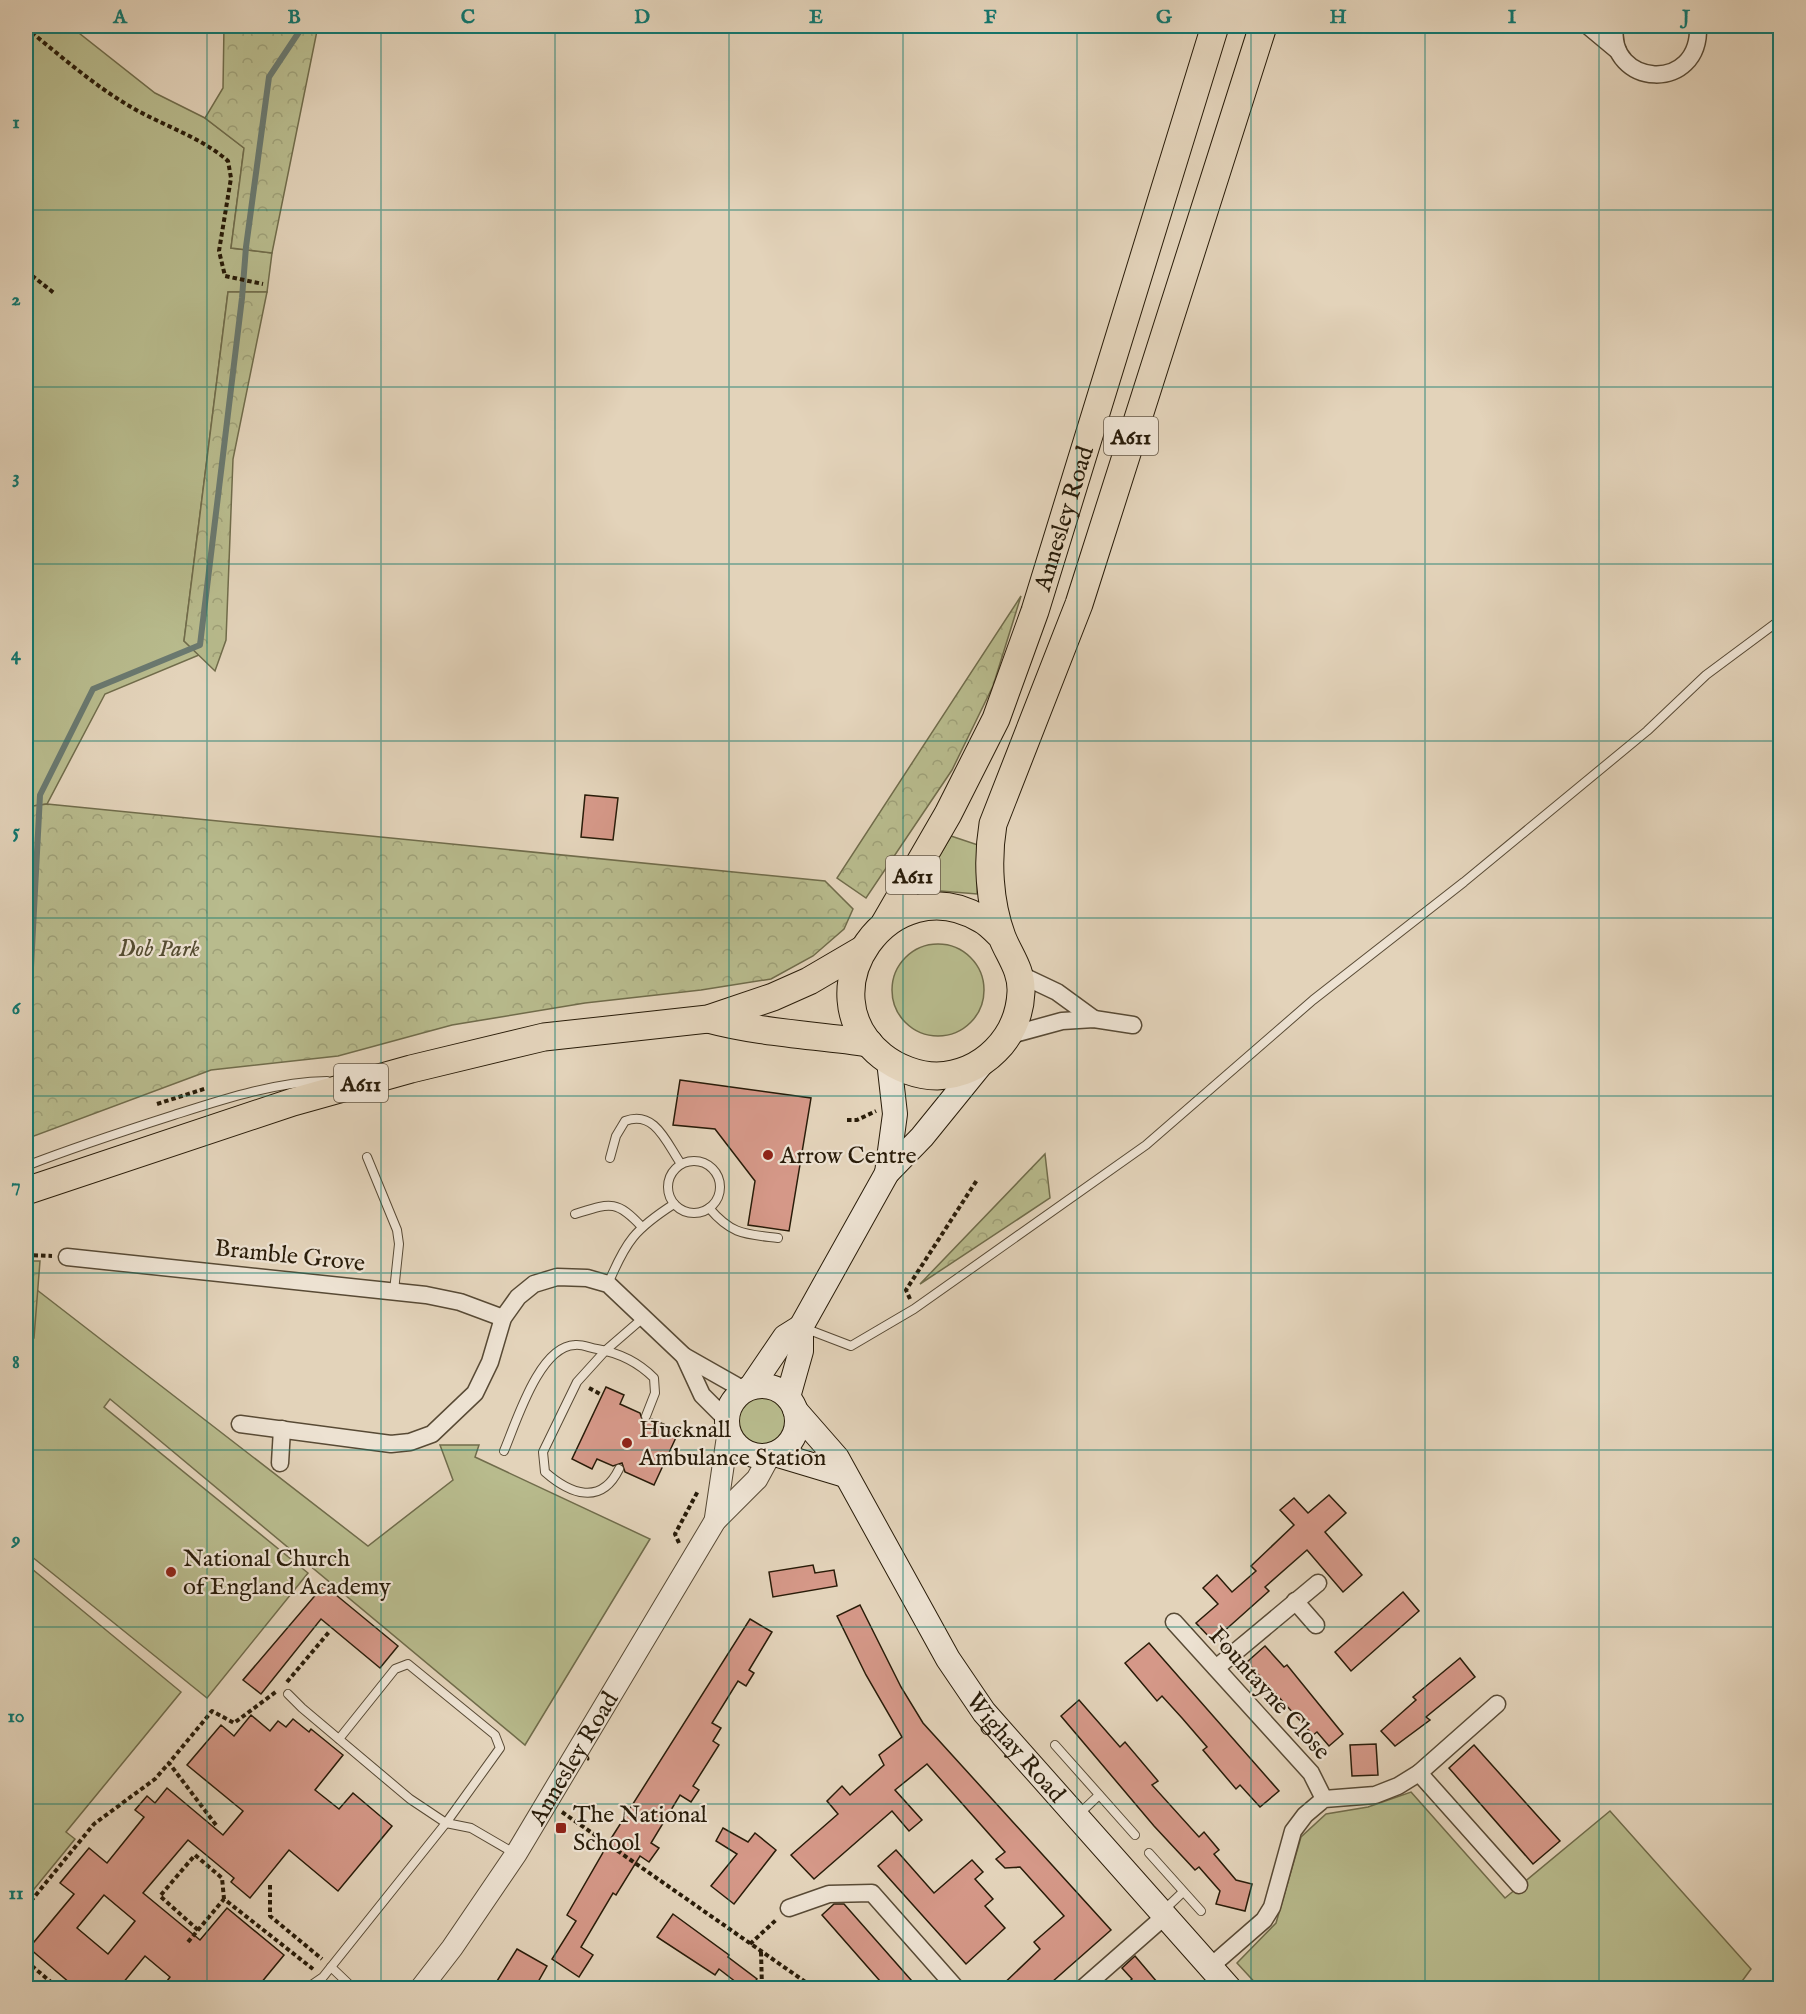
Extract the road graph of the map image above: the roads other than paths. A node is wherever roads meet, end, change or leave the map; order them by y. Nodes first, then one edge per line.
1 (1215, 26) edge
2 (1263, 26) edge
3 (1588, 26) edge
4 (1615, 26) edge
5 (1698, 26) edge
6 (1618, 51) junction
7 (1780, 620) edge
8 (885, 923) junction
9 (1002, 937) junction
10 (862, 950) junction
11 (1019, 974) junction
12 (708, 1019) junction
13 (1094, 1019) junction
14 (1133, 1025) dead end
15 (1007, 1036) junction
16 (869, 1043) junction
17 (889, 1062) junction
18 (982, 1063) junction
19 (372, 1080) junction
20 (367, 1157) dead end
21 (610, 1158) dead end
22 (681, 1164) junction
23 (26, 1166) edge
24 (887, 1173) junction
25 (26, 1191) edge
26 (674, 1204) junction
27 (709, 1208) junction
28 (575, 1214) dead end
29 (642, 1227) junction
30 (778, 1238) dead end
31 (65, 1257) road end
32 (608, 1284) junction
33 (394, 1291) junction
34 (503, 1318) junction
35 (643, 1318) junction
36 (801, 1327) junction
37 (606, 1350) junction
38 (684, 1356) junction
39 (748, 1388) junction
40 (792, 1404) junction
41 (646, 1416) dead end
42 (240, 1424) dead end
43 (727, 1426) junction
44 (282, 1429) junction
45 (504, 1451) dead end
46 (772, 1454) junction
47 (280, 1463) dead end
48 (619, 1469) dead end
49 (844, 1475) junction
50 (715, 1521) junction
51 (1318, 1583) dead end
52 (1296, 1601) junction
53 (1174, 1622) dead end
54 (1316, 1625) dead end
55 (1216, 1668) junction
56 (288, 1694) dead end
57 (1497, 1704) dead end
58 (339, 1739) junction
59 (1055, 1745) dead end
60 (1419, 1773) junction
61 (1099, 1795) junction
62 (1324, 1799) junction
63 (1077, 1817) junction
64 (446, 1823) junction
65 (1136, 1835) dead end
66 (1149, 1853) dead end
67 (516, 1854) junction
68 (1519, 1885) dead end
69 (1183, 1892) junction
70 (789, 1908) road end
71 (1201, 1911) dead end
72 (1163, 1914) junction
73 (331, 1967) junction
74 (1210, 1967) junction
75 (308, 1989) edge
76 (353, 1989) edge
77 (421, 1989) edge
78 (957, 1989) edge
79 (1083, 1989) edge
80 (1229, 1989) edge

1 - 8 main road, Annesley Road / A611
2 - 9 main road, Annesley Road / A611
3 - 6 street
4 - 6 street
5 - 6 street
7 - 36 lane
8 - 9 main road
8 - 10 main road
9 - 11 main road
10 - 12 main road, A611
10 - 16 main road
11 - 13 street
11 - 15 main road
12 - 16 main road, A611
12 - 19 main road, A611
13 - 14 street
13 - 15 street
15 - 18 main road
16 - 17 main road
17 - 18 main road
17 - 24 main road
18 - 24 main road
19 - 23 lane
19 - 25 main road, A611
20 - 33 lane
21 - 22 lane
22 - 26 lane
22 - 27 lane
24 - 36 main road
26 - 27 lane
26 - 29 lane
27 - 30 lane
28 - 29 lane
29 - 32 lane
31 - 33 street, Bramble Grove
32 - 34 street
32 - 35 street
33 - 34 street, Bramble Grove
34 - 44 street
35 - 37 lane
35 - 38 street
36 - 39 main road
36 - 40 main road
37 - 41 lane
37 - 45 lane
37 - 48 lane
38 - 39 street
38 - 43 street
39 - 40 main road
39 - 43 main road
40 - 46 main road
40 - 49 main road, Wighay Road
42 - 44 street
43 - 46 main road
43 - 50 street, Annesley Road
44 - 47 street
46 - 49 main road
46 - 50 street, Annesley Road
49 - 63 main road, Wighay Road
50 - 67 street, Annesley Road
51 - 52 street
52 - 54 street
52 - 55 street
53 - 55 street, Fountayne Close
55 - 62 street, Fountayne Close
56 - 58 lane
57 - 60 street
58 - 64 lane
58 - 64 lane
59 - 61 lane
60 - 62 street
60 - 68 street
61 - 63 lane
61 - 65 lane
62 - 74 street
63 - 72 main road, Wighay Road
64 - 67 lane
64 - 73 lane
66 - 69 lane
67 - 77 street, Annesley Road
69 - 71 lane
69 - 72 lane
70 - 78 street
72 - 74 main road, Wighay Road
72 - 79 street
73 - 75 lane
73 - 76 lane
74 - 80 main road, Wighay Road

